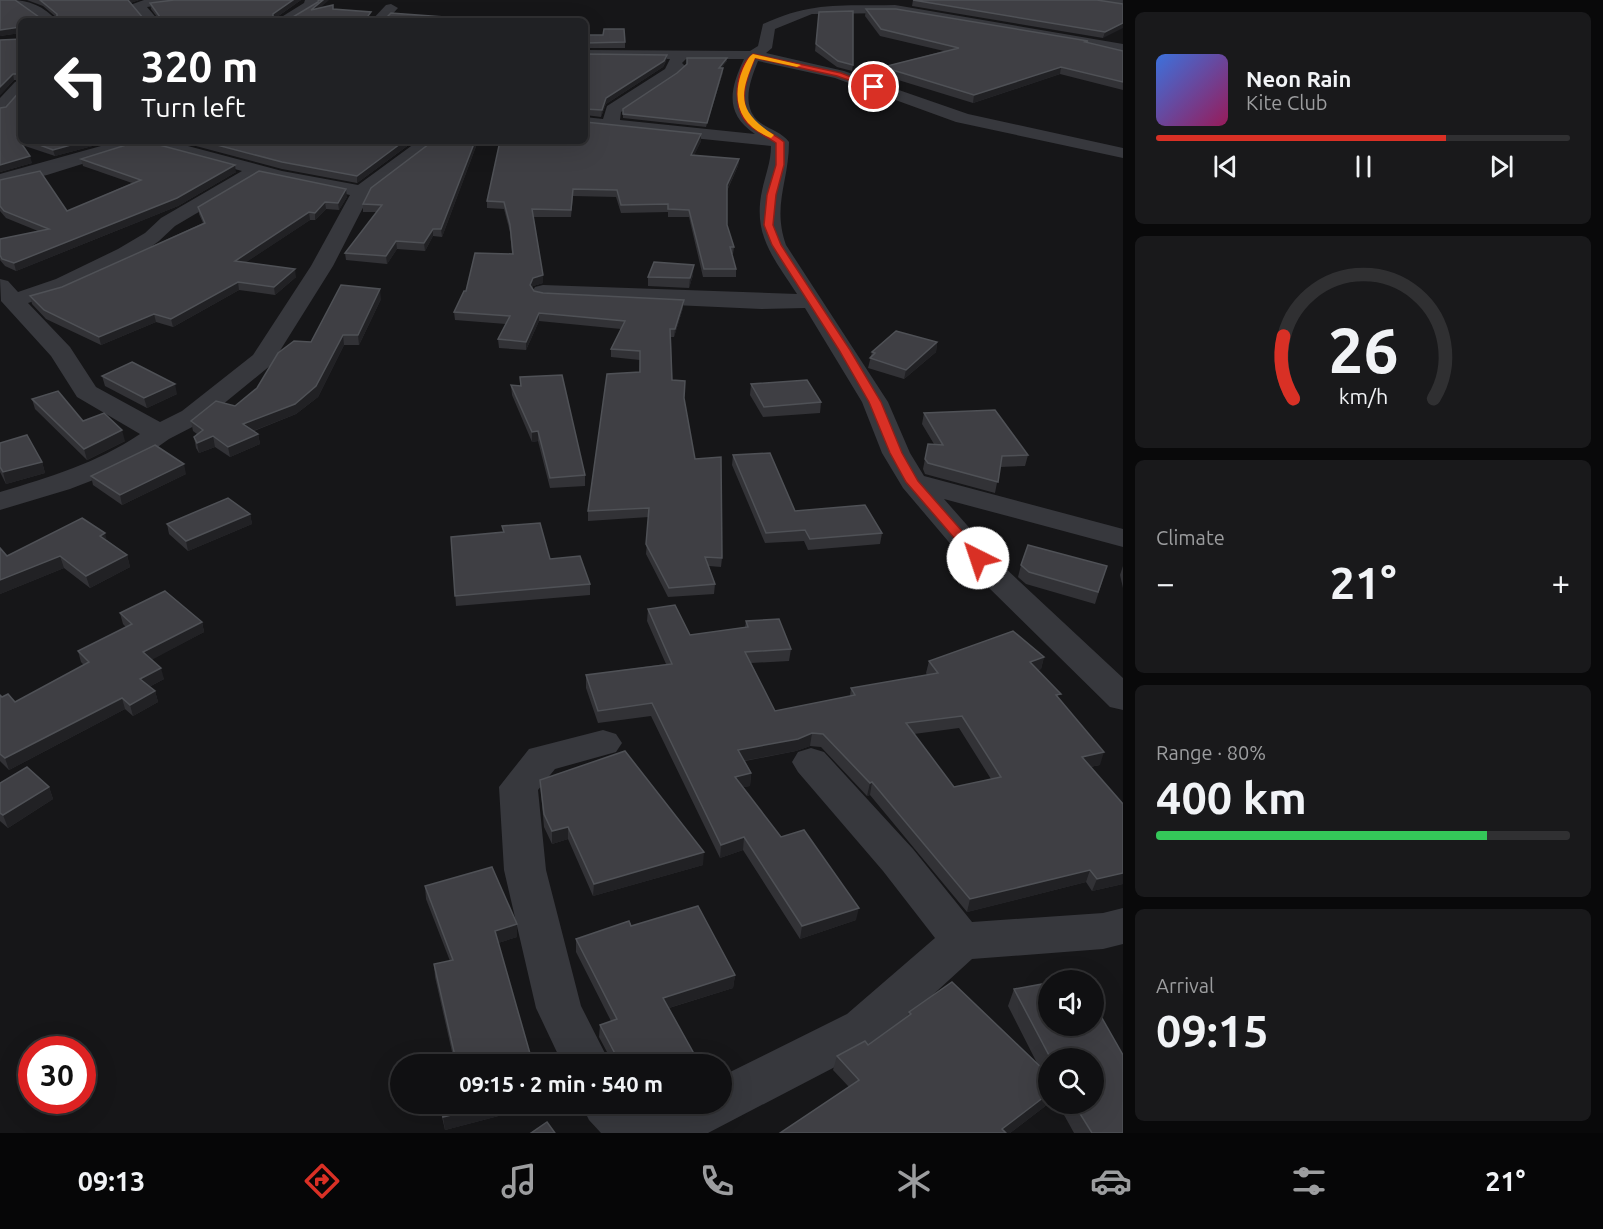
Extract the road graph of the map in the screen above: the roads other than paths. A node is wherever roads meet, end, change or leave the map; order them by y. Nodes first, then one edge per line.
1 (17, 0) edge
2 (170, 0) edge
3 (311, 0) edge
4 (1097, 0) edge
5 (1123, 4) edge
6 (391, 8) dead end
7 (46, 18) edge
8 (148, 18) edge
9 (287, 18) edge
10 (381, 18) edge
11 (1123, 48) edge
12 (588, 54) edge
13 (681, 56) junction
14 (753, 56) junction
15 (18, 88) edge
16 (0, 109) edge
17 (18, 109) edge
18 (588, 122) edge
19 (611, 123) junction
20 (780, 142) junction
21 (138, 144) edge
22 (160, 144) edge
23 (425, 144) edge
24 (1123, 153) edge
25 (257, 170) junction
26 (0, 180) edge
27 (362, 191) junction
28 (543, 292) edge
29 (6, 293) edge
30 (813, 301) junction
31 (159, 433) junction
32 (913, 482) junction
33 (0, 501) edge
34 (1123, 538) edge
35 (1123, 698) edge
36 (603, 743) dead end
37 (811, 762) dead end
38 (1123, 926) edge
39 (962, 941) junction
40 (582, 1054) edge
41 (732, 1096) edge
42 (616, 1114) edge
43 (696, 1114) edge
44 (635, 1133) edge
45 (659, 1133) edge

1 - 7 street
2 - 8 street
3 - 9 street
4 - 5 street
6 - 10 street
11 - 14 street
12 - 13 street
13 - 14 street
13 - 19 street
14 - 20 street
14 - 24 street
15 - 16 street
16 - 17 street
18 - 19 street
19 - 20 street
20 - 30 street
21 - 26 street
22 - 25 street
23 - 27 street
25 - 27 street
25 - 29 street
27 - 31 street
28 - 30 street
29 - 31 street
30 - 32 street
31 - 33 street
32 - 34 street
32 - 35 street
36 - 40 street
37 - 39 street
38 - 39 street
39 - 41 street
42 - 44 street
43 - 45 street

